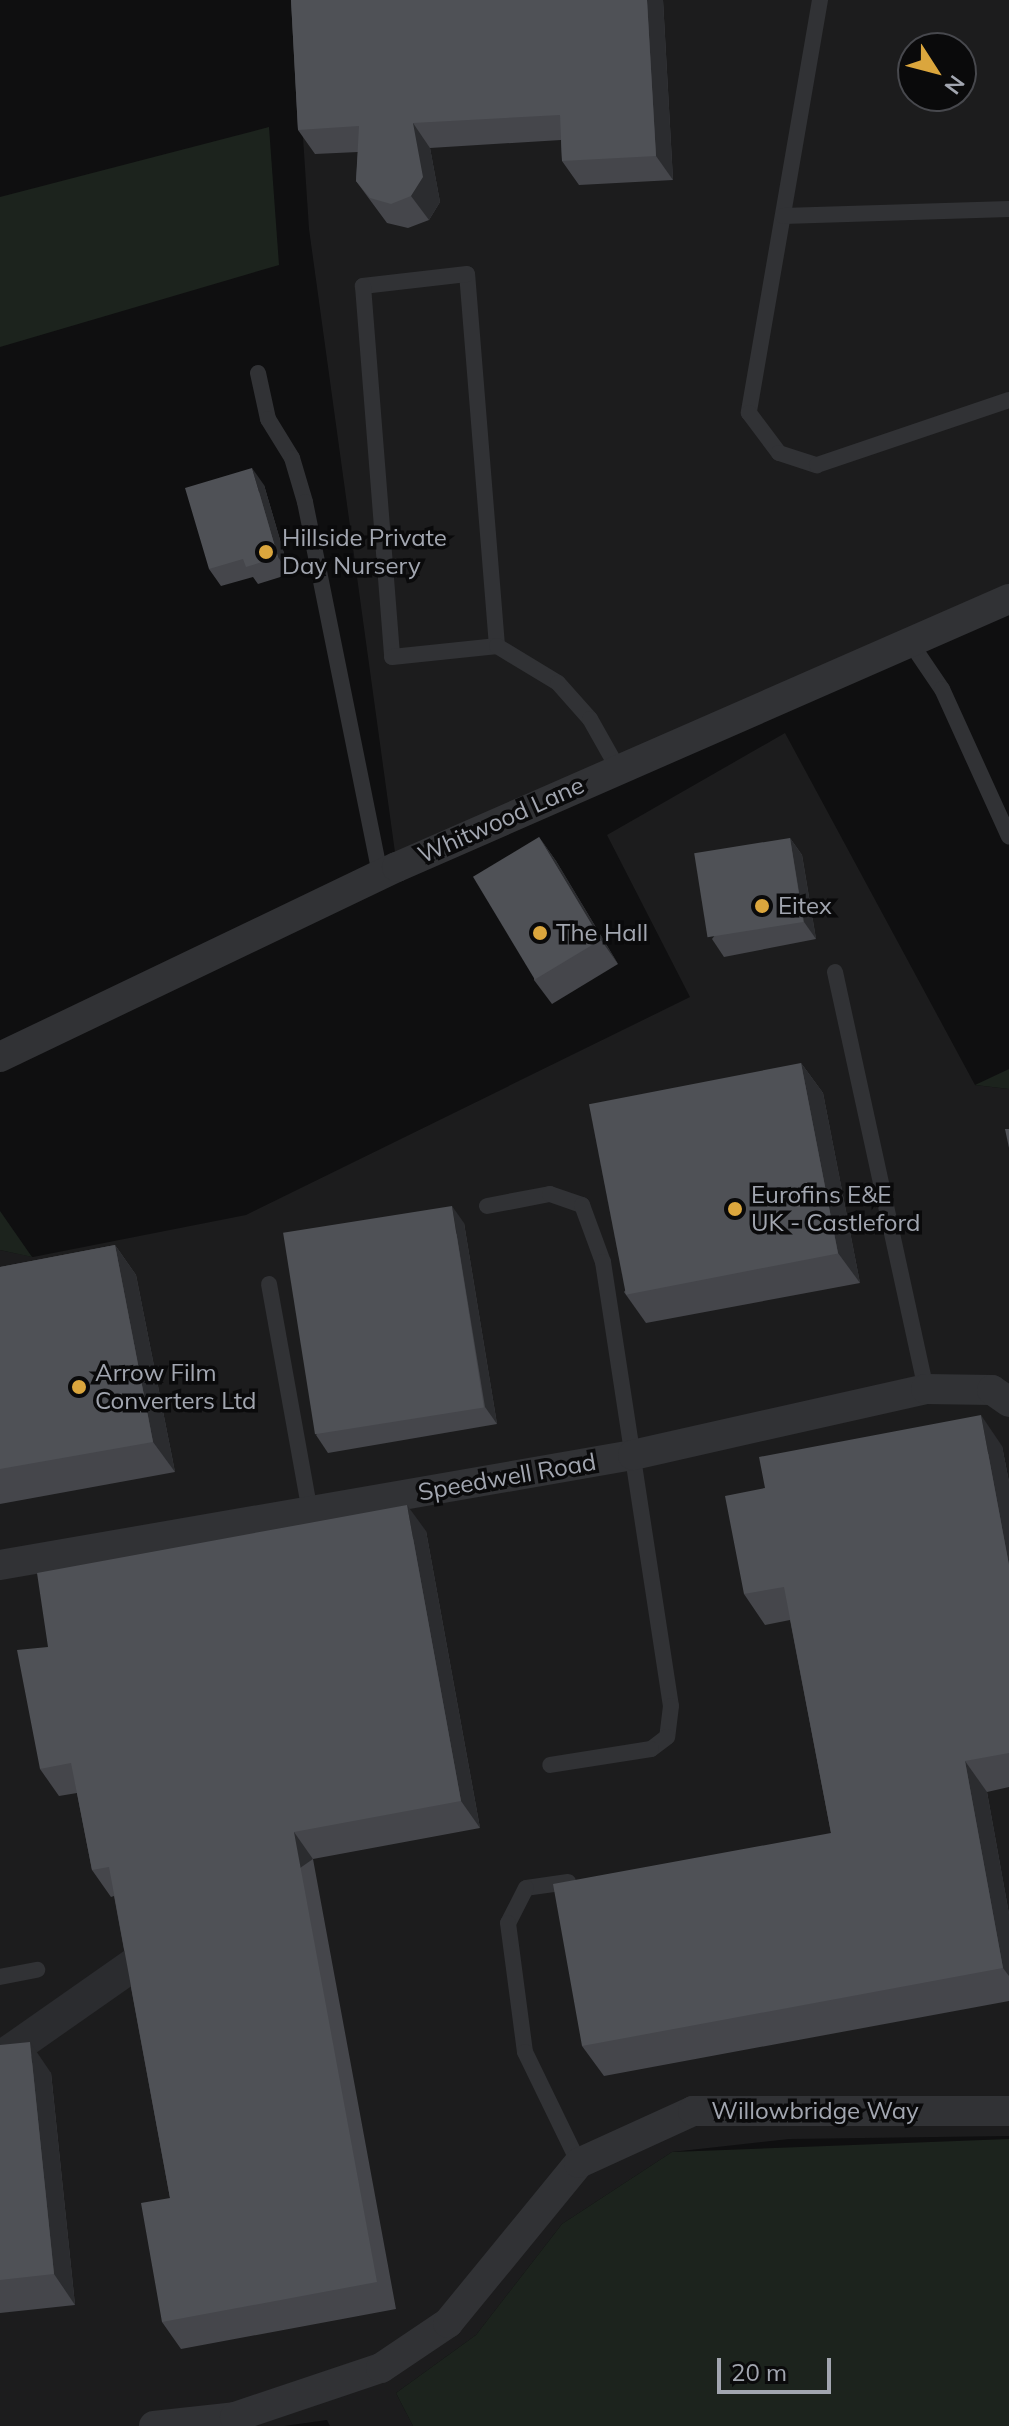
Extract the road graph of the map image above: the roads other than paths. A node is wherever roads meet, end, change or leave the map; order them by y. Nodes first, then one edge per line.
1 (820, 0) edge
2 (1009, 209) edge
3 (783, 216) junction
4 (258, 373) dead end
5 (1009, 400) edge
6 (1009, 599) edge
7 (910, 642) junction
8 (497, 646) junction
9 (617, 767) junction
10 (1009, 837) edge
11 (380, 875) junction
12 (835, 972) dead end
13 (0, 1057) edge
14 (487, 1206) dead end
15 (269, 1284) dead end
16 (926, 1389) junction
17 (1009, 1402) edge
18 (633, 1455) junction
19 (310, 1513) junction
20 (0, 1565) edge
21 (550, 1765) dead end
22 (568, 1882) edge
23 (37, 1970) dead end
24 (0, 1977) edge
25 (1009, 2111) edge
26 (579, 2163) junction
27 (154, 2426) edge

1 - 3 lane
2 - 3 lane
3 - 5 lane
4 - 11 lane
6 - 7 street, Whitwood Lane
7 - 9 street, Whitwood Lane
7 - 10 lane
8 - 8 lane
8 - 9 lane
9 - 11 street, Whitwood Lane
11 - 13 street, Whitwood Lane
12 - 16 lane
14 - 18 lane
15 - 19 lane
16 - 17 street, Speedwell Road
16 - 18 street, Speedwell Road
18 - 19 street, Speedwell Road
18 - 21 lane
19 - 20 street, Speedwell Road
22 - 26 lane
23 - 24 lane
25 - 26 street, Willowbridge Way
26 - 27 street, Willowbridge Way

